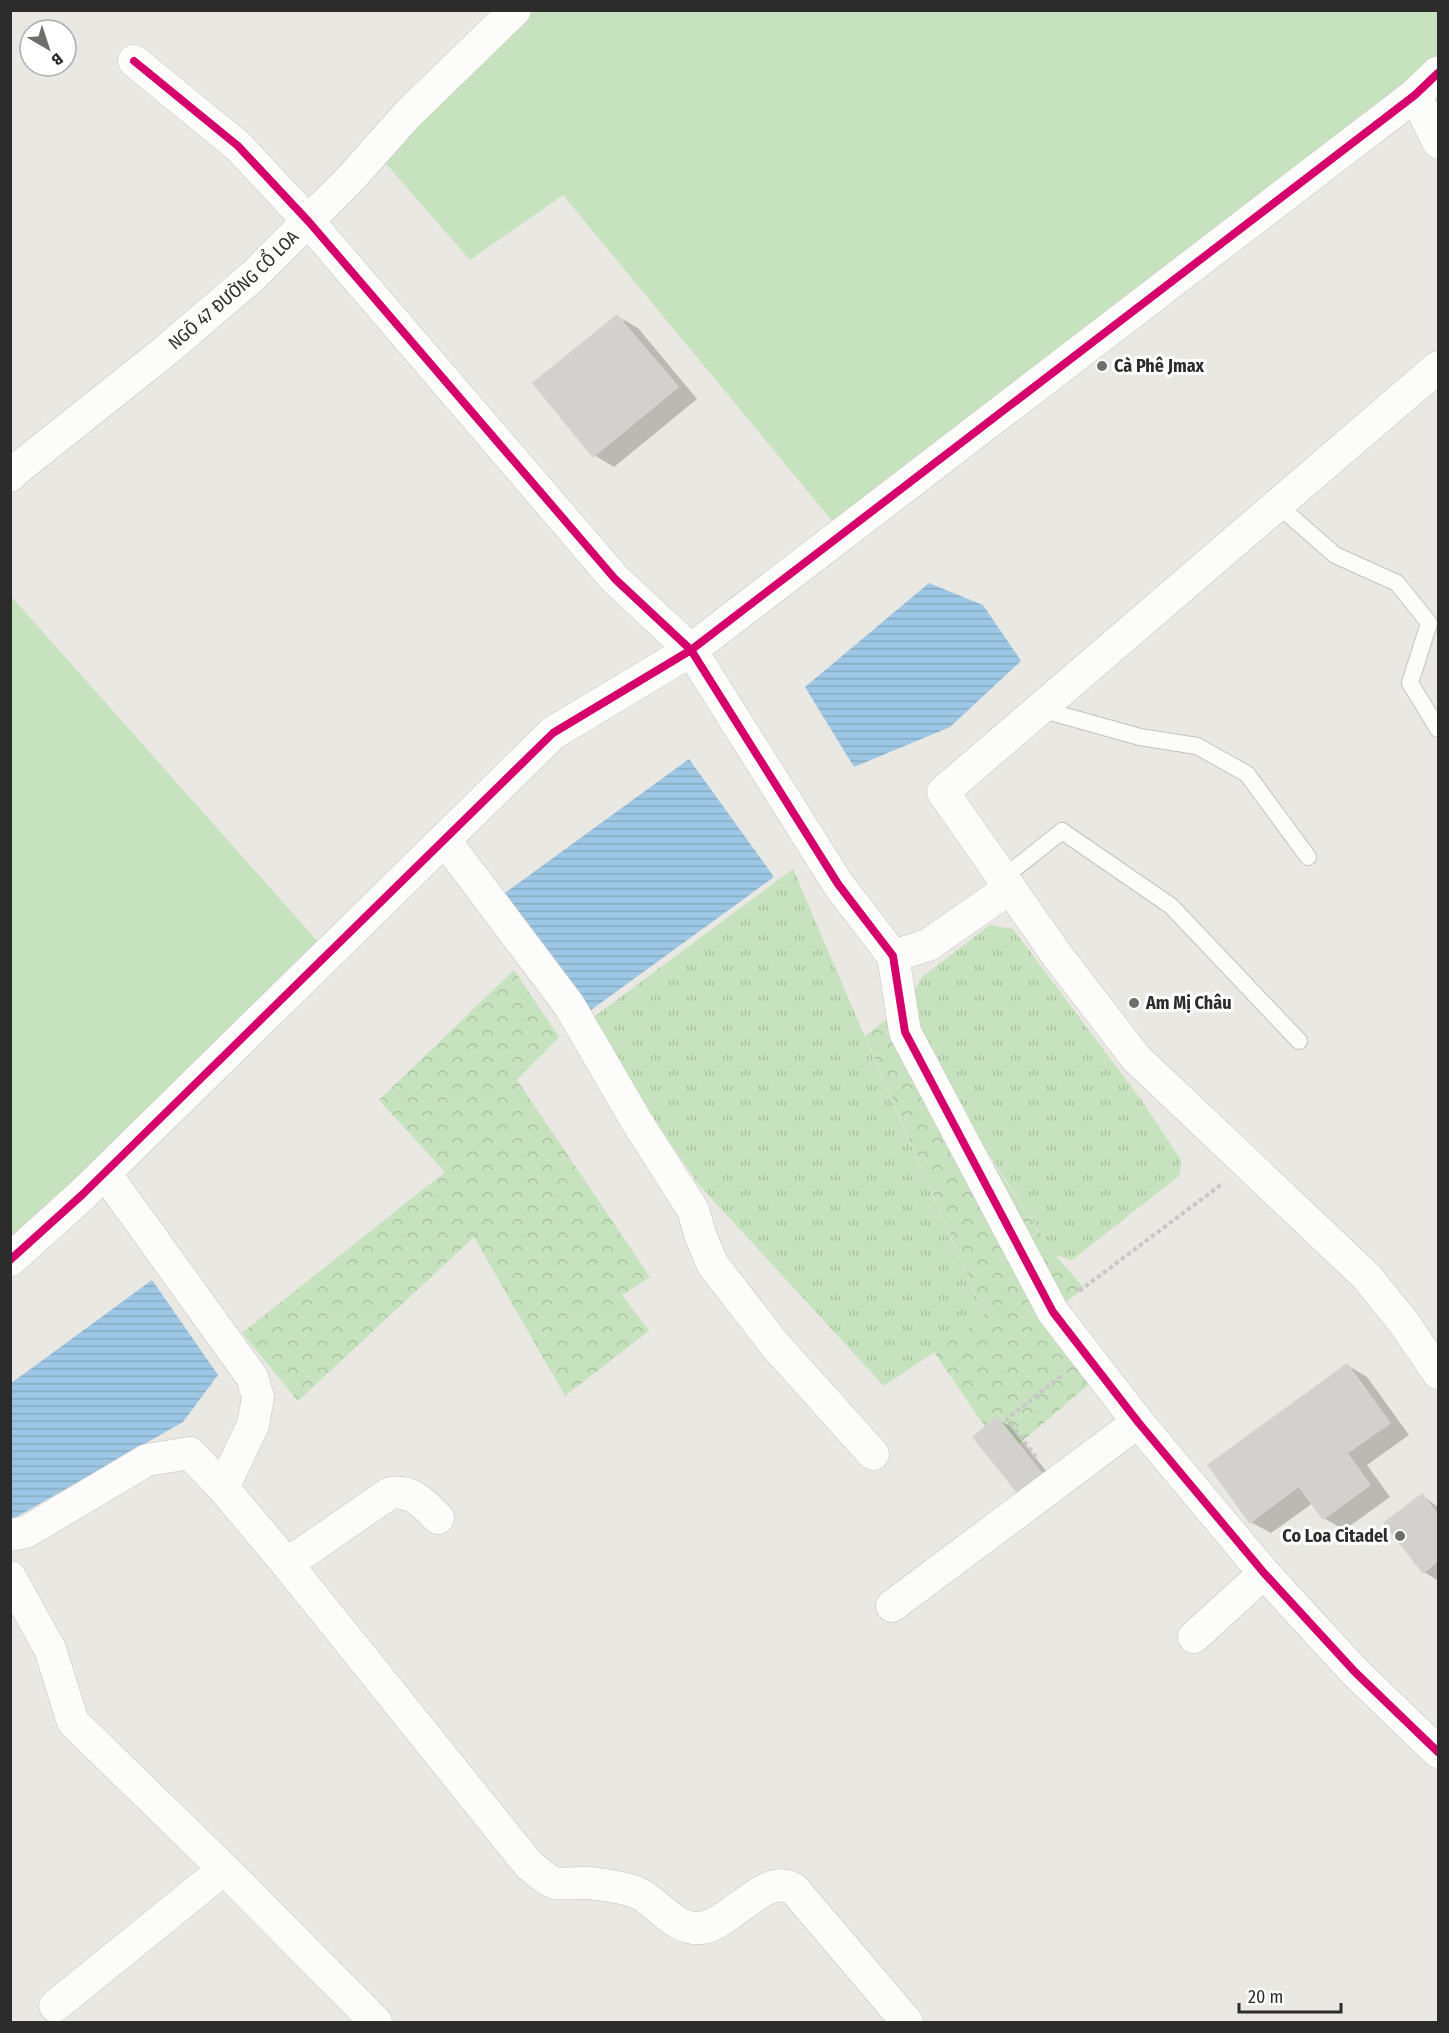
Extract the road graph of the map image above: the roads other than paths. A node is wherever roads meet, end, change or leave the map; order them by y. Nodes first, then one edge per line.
1 (515, 10) edge
2 (134, 61) dead end
3 (1438, 73) edge
4 (1415, 95) junction
5 (1438, 142) edge
6 (309, 222) junction
7 (1438, 367) edge
8 (13, 469) edge
9 (1278, 505) junction
10 (692, 650) junction
11 (1040, 709) junction
12 (1438, 729) edge
13 (444, 839) junction
14 (1308, 856) dead end
15 (1006, 883) junction
16 (893, 956) junction
17 (1299, 1041) dead end
18 (105, 1173) junction
19 (10, 1260) edge
20 (1438, 1373) edge
21 (1138, 1422) junction
22 (873, 1454) dead end
23 (223, 1488) junction
24 (438, 1518) dead end
25 (10, 1535) edge
26 (287, 1564) junction
27 (1264, 1573) junction
28 (10, 1577) edge
29 (892, 1606) dead end
30 (1194, 1637) dead end
31 (1438, 1752) edge
32 (224, 1869) junction
33 (55, 2006) dead end
34 (376, 2022) edge
35 (908, 2022) edge

1 - 6 street, NGÕ 47 ĐƯỜNG CỔ LOA
2 - 6 street
3 - 4 street
4 - 5 street
4 - 10 street
6 - 8 street, NGÕ 47 ĐƯỜNG CỔ LOA
6 - 10 street
7 - 9 street
9 - 11 street
9 - 12 lane
10 - 13 street
10 - 16 street
11 - 14 lane
11 - 15 street
13 - 18 street
13 - 22 street
15 - 16 street
15 - 17 lane
15 - 20 street
16 - 21 street
18 - 19 street
18 - 23 street
21 - 27 street
21 - 29 street
23 - 25 street
23 - 26 street
24 - 26 street
26 - 35 street
27 - 30 street
27 - 31 street
28 - 32 street
32 - 33 street
32 - 34 street

